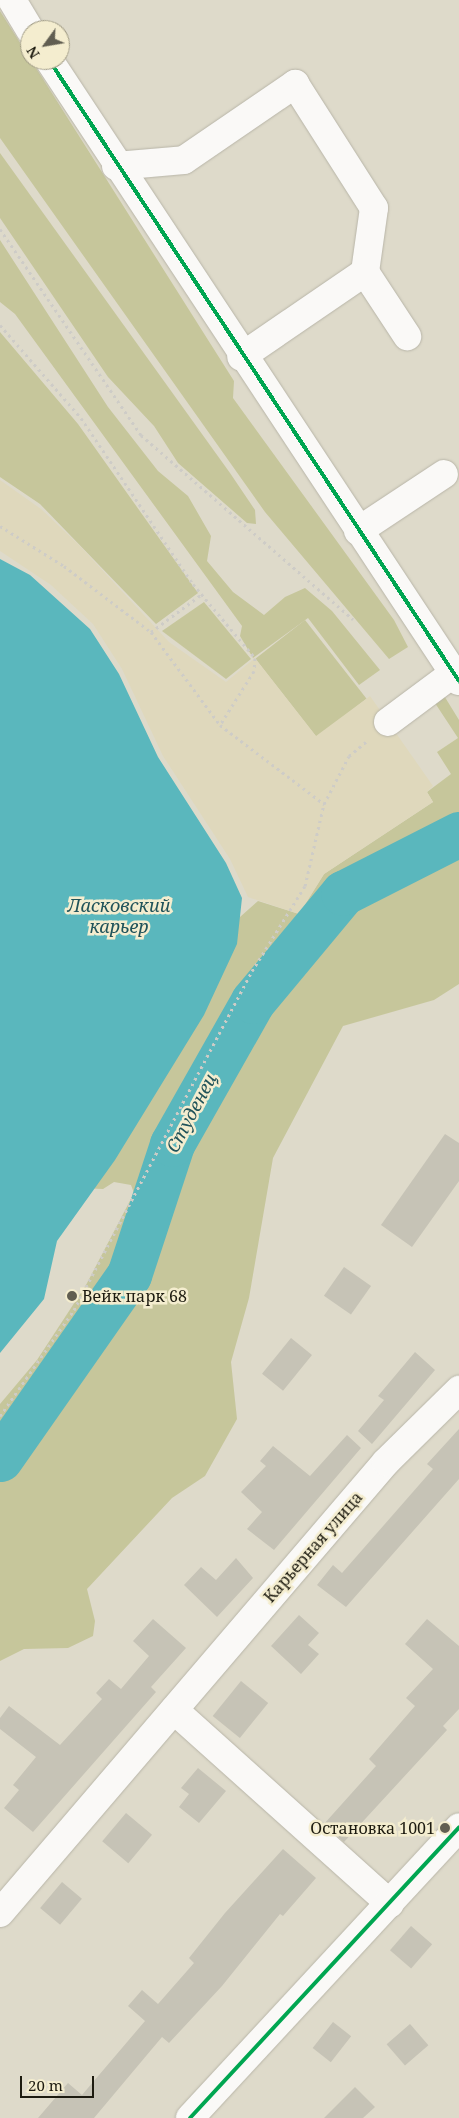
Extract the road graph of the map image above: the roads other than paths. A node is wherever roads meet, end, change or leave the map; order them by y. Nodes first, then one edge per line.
1 (12, 0) edge
2 (24, 20) edge
3 (55, 70) edge
4 (116, 166) junction
5 (365, 272) junction
6 (407, 336) dead end
7 (241, 357) junction
8 (444, 474) dead end
9 (358, 531) junction
10 (456, 677) edge
11 (388, 722) road end
12 (459, 1390) edge
13 (174, 1710) junction
14 (459, 1828) edge
15 (390, 1904) junction
16 (0, 1913) edge
17 (190, 2118) edge

1 - 2 street
3 - 4 street
4 - 5 street
4 - 7 street
5 - 6 street
5 - 7 street
7 - 9 street
8 - 9 street
9 - 10 street
10 - 11 street
12 - 13 street, Карьерная улица
13 - 15 street
13 - 16 street, Карьерная улица
14 - 15 street
15 - 17 street

